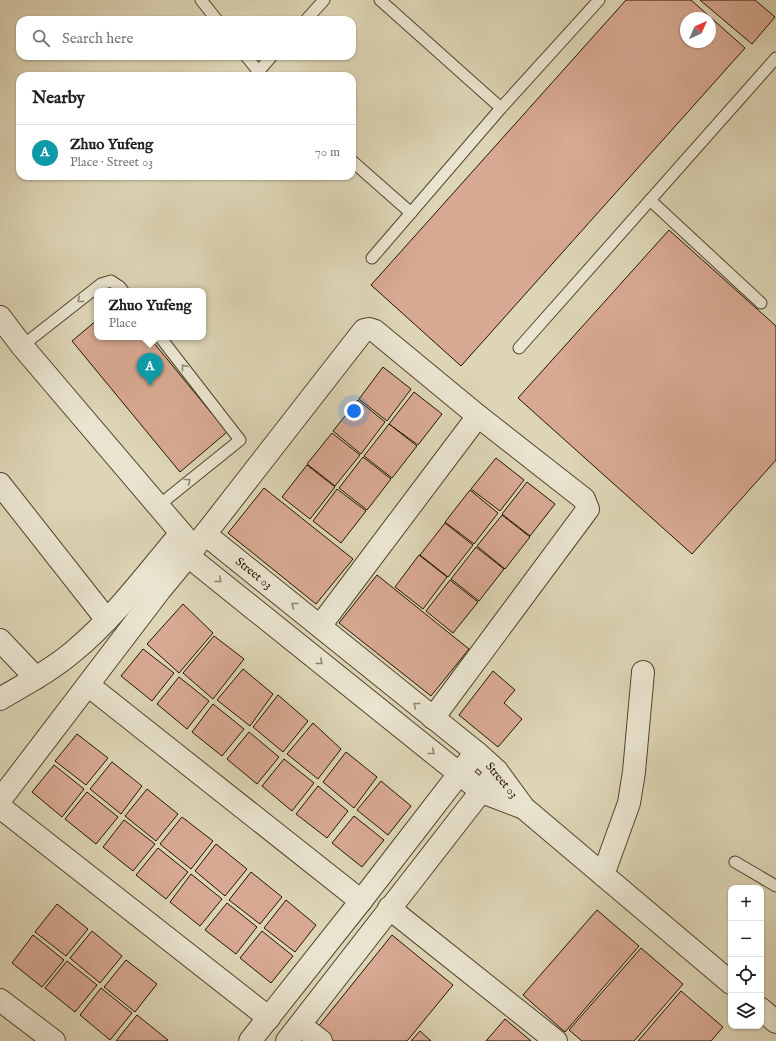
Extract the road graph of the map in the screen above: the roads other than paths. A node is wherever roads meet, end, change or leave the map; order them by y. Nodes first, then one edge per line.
1 (202, 0) edge
2 (324, 0) edge
3 (380, 0) edge
4 (599, 0) edge
5 (214, 16) edge
6 (310, 16) edge
7 (776, 58) edge
8 (249, 60) edge
9 (269, 60) edge
10 (258, 72) edge
11 (261, 72) edge
12 (501, 108) junction
13 (356, 165) edge
14 (650, 200) junction
15 (411, 213) junction
16 (372, 258) dead end
17 (96, 288) edge
18 (121, 288) edge
19 (94, 289) edge
20 (761, 303) dead end
21 (0, 317) edge
22 (162, 340) edge
23 (22, 346) junction
24 (519, 348) dead end
25 (478, 416) junction
26 (0, 484) edge
27 (158, 506) junction
28 (192, 543) junction
29 (107, 620) junction
30 (320, 626) junction
31 (0, 640) edge
32 (643, 672) dead end
33 (36, 678) junction
34 (88, 685) junction
35 (0, 699) edge
36 (433, 718) junction
37 (476, 752) junction
38 (497, 771) junction
39 (459, 773) junction
40 (482, 792) junction
41 (0, 800) edge
42 (0, 807) edge
43 (524, 808) junction
44 (735, 862) dead end
45 (603, 875) junction
46 (776, 886) edge
47 (361, 901) junction
48 (389, 908) junction
49 (728, 980) edge
50 (0, 1000) edge
51 (764, 1012) edge
52 (268, 1018) junction
53 (776, 1022) edge
54 (294, 1033) edge
55 (54, 1041) edge
56 (250, 1041) edge
57 (321, 1041) edge
58 (556, 1041) edge

1 - 5 lane
2 - 6 lane
3 - 12 lane
4 - 12 lane
7 - 14 lane
8 - 10 lane
9 - 11 lane
12 - 15 lane
13 - 15 lane
14 - 20 lane
14 - 24 lane
15 - 16 lane
18 -> 17 lane
19 -> 23 lane
21 - 23 street
27 -> 22 lane
23 - 27 street
25 - 28 street
25 - 30 street
25 - 36 street
26 - 29 street
27 - 28 street
28 - 29 street
30 -> 28 street, Street 03
28 - 34 street
28 -> 39 street, Street 03
29 - 33 street
36 -> 30 street, Street 03
31 - 33 street
32 - 45 street
33 - 35 street
34 - 41 street
34 - 47 street
36 - 37 street, Street 03
37 - 38 street, Street 03
37 - 39 street
38 - 40 street
38 - 43 street, Street 03
39 - 40 street, Street 03
39 - 47 street
40 - 43 street, Street 03
40 - 48 street
42 - 52 street
43 - 45 street
44 - 46 lane
45 - 49 street
47 - 52 street
48 - 54 street
48 - 58 street
50 - 55 street
51 - 53 street
52 - 56 street
54 - 57 street

